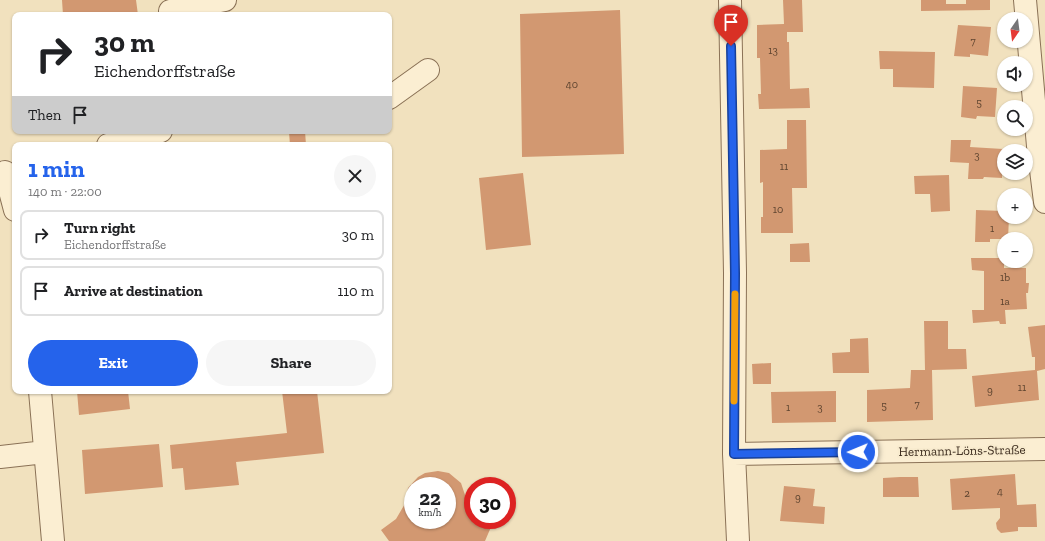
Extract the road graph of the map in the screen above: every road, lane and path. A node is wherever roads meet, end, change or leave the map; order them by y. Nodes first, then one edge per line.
1 (225, 0) edge
2 (730, 0) edge
3 (1025, 0) edge
4 (170, 8) edge
5 (428, 70) dead end
6 (392, 96) edge
7 (150, 134) edge
8 (119, 142) edge
9 (7, 171) edge
10 (12, 195) edge
11 (1045, 202) edge
12 (40, 394) edge
13 (1045, 449) edge
14 (45, 452) junction
15 (734, 454) junction
16 (0, 457) edge
17 (53, 541) edge
18 (738, 541) edge

1 - 4 street
2 - 15 street
3 - 11 street
5 - 6 street
7 - 8 street
9 - 10 street
12 - 14 street
13 - 15 street, Hermann-Löns-Straße
14 - 16 street
14 - 17 street
15 - 18 street

